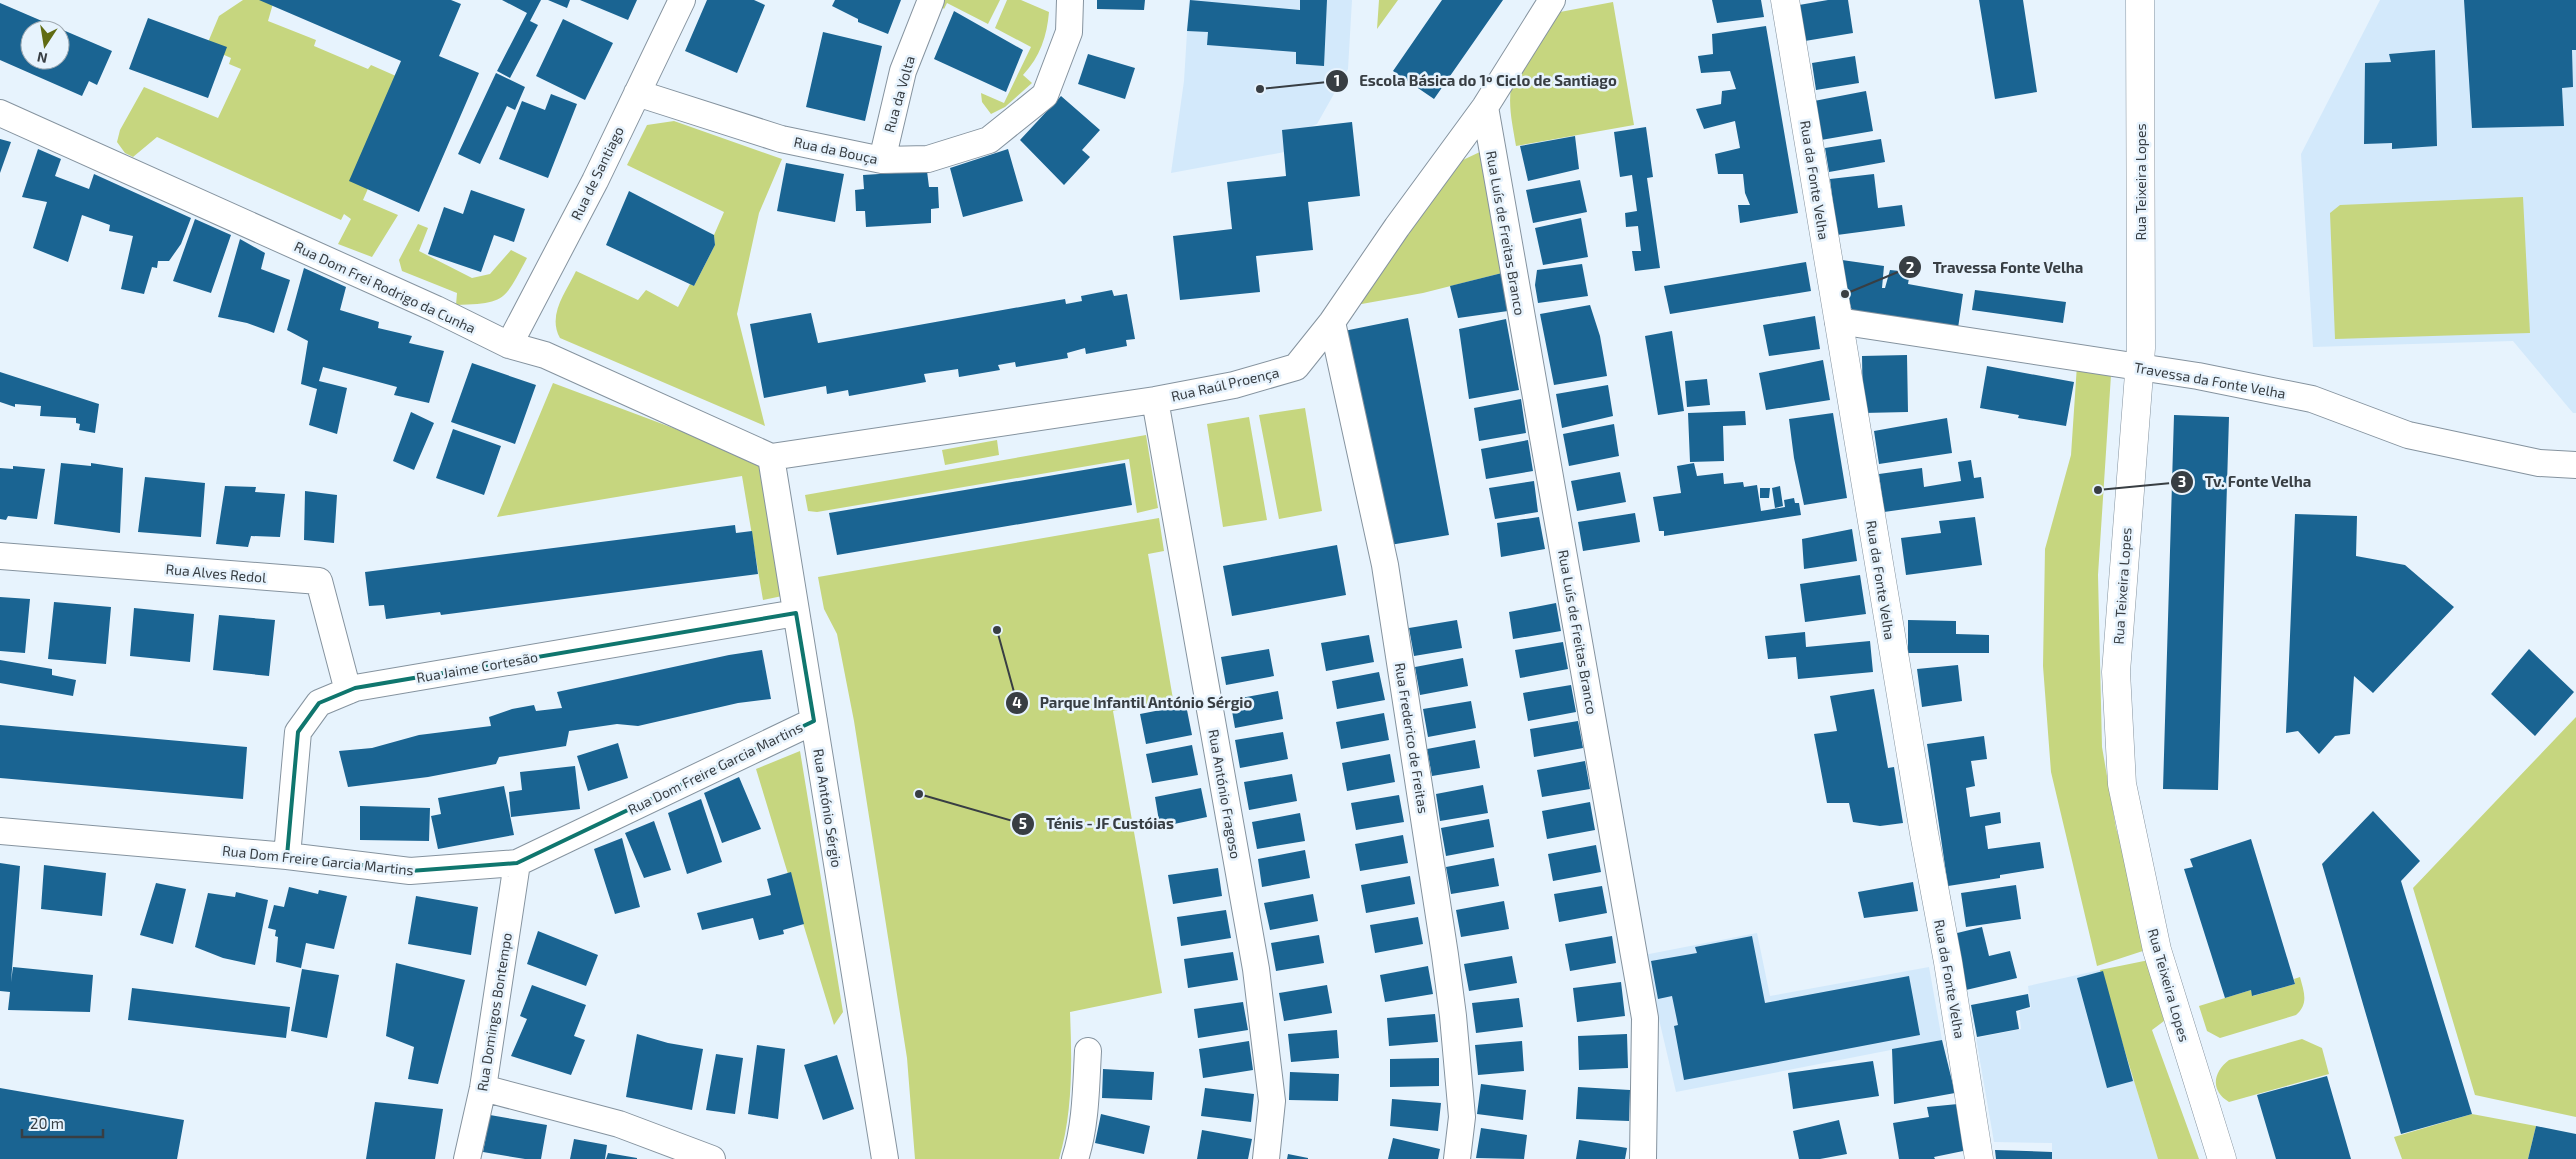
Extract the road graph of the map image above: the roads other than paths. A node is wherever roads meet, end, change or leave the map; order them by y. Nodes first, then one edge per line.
1 (682, 0) edge
2 (931, 0) edge
3 (1070, 0) edge
4 (1552, 0) edge
5 (1785, 0) edge
6 (2140, 0) edge
7 (637, 93) junction
8 (1485, 107) junction
9 (0, 113) edge
10 (882, 160) junction
11 (1838, 321) junction
12 (1332, 322) junction
13 (510, 345) junction
14 (2139, 367) junction
15 (1155, 400) junction
16 (771, 457) junction
17 (2576, 466) edge
18 (0, 556) edge
19 (796, 613) junction
20 (348, 691) junction
21 (814, 721) junction
22 (0, 831) edge
23 (288, 856) junction
24 (517, 863) junction
25 (1088, 1051) dead end
26 (482, 1088) junction
27 (467, 1159) edge
28 (712, 1159) edge
29 (884, 1159) edge
30 (1075, 1159) edge
31 (1266, 1159) edge
32 (1457, 1159) edge
33 (1643, 1159) edge
34 (1979, 1159) edge
35 (2222, 1159) edge

1 - 7 street, Rua de Santiago
2 - 10 street, Rua da Volta
3 - 10 street, Rua da Bouça
4 - 8 street, Rua Raúl Proença
5 - 11 street, Rua da Fonte Velha
6 - 14 street, Rua Teixeira Lopes
7 - 10 street, Rua da Bouça
7 - 13 street, Rua de Santiago
8 - 12 street, Rua Raúl Proença
8 - 33 street, Rua Luís de Freitas Branco
9 - 13 street, Rua Dom Frei Rodrigo da Cunha
11 - 14 street, Travessa da Fonte Velha
11 - 34 street, Rua da Fonte Velha
12 - 15 street, Rua Raúl Proença
12 - 32 street, Rua Frederico de Freitas
13 - 16 street, Rua Dom Frei Rodrigo da Cunha
14 - 17 street, Travessa da Fonte Velha
14 - 35 street, Rua Teixeira Lopes
15 - 16 street, Rua Raúl Proença
15 - 31 street, Rua António Fragoso
16 - 19 street, Rua António Sérgio
18 - 20 street, Rua Alves Redol
19 - 20 street, Rua Jaime Cortesão
19 - 21 street, Rua António Sérgio
20 - 23 street, Rua Jaime Cortesão
21 - 24 street, Rua Dom Freire Garcia Martins
21 - 29 street, Rua António Sérgio
22 - 23 street, Rua Dom Freire Garcia Martins
23 - 24 street, Rua Dom Freire Garcia Martins
24 - 26 street, Rua Domingos Bontempo
25 - 30 street
26 - 27 street, Rua Domingos Bontempo
26 - 28 street

